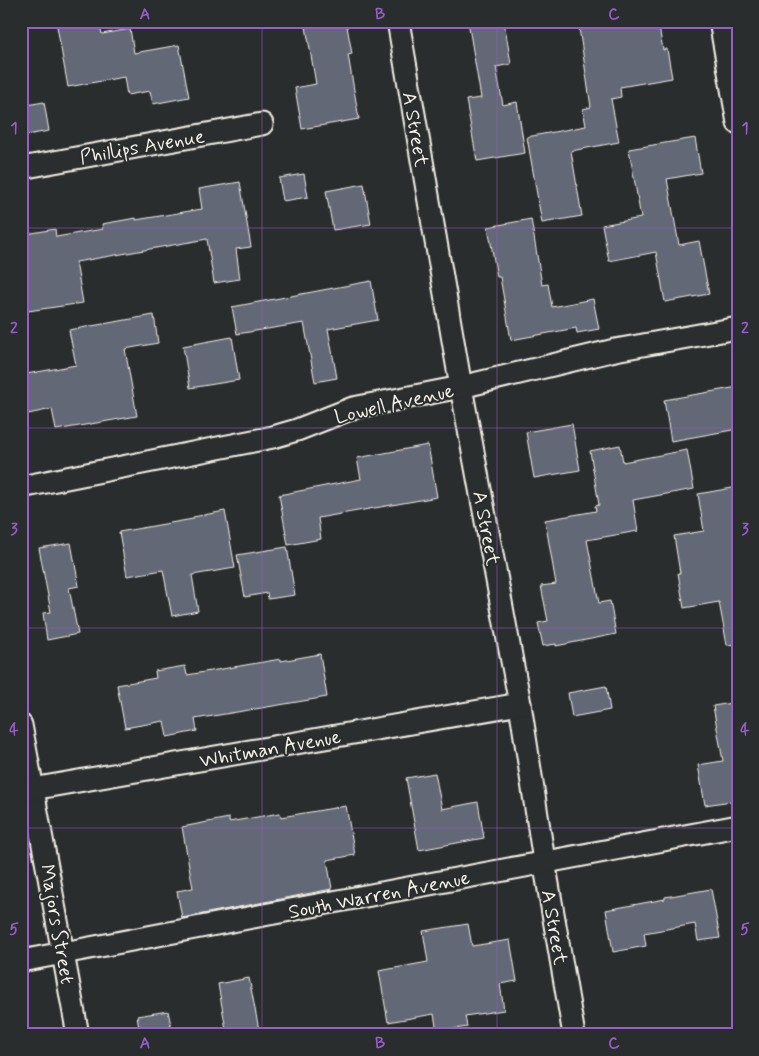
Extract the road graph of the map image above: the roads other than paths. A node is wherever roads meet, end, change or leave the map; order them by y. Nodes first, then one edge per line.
1 (398, 21) edge
2 (720, 21) edge
3 (738, 123) edge
4 (262, 124) dead end
5 (21, 168) edge
6 (738, 328) edge
7 (461, 387) junction
8 (21, 487) edge
9 (520, 704) junction
10 (21, 725) edge
11 (28, 790) edge
12 (738, 826) edge
13 (544, 861) junction
14 (64, 953) junction
15 (21, 961) edge
16 (78, 1035) edge
17 (574, 1035) edge

1 - 7 street, A Street
2 - 3 street
4 - 5 street, Phillips Avenue
6 - 7 street, Lowell Avenue
7 - 8 street, Lowell Avenue
7 - 9 street, A Street
9 - 11 street, Whitman Avenue
9 - 13 street, A Street
10 - 11 street, Majors Street
11 - 14 street, Majors Street
12 - 13 street, South Warren Avenue
13 - 14 street, South Warren Avenue
13 - 17 street, A Street
14 - 15 street, South Warren Avenue
14 - 16 street, Majors Street

